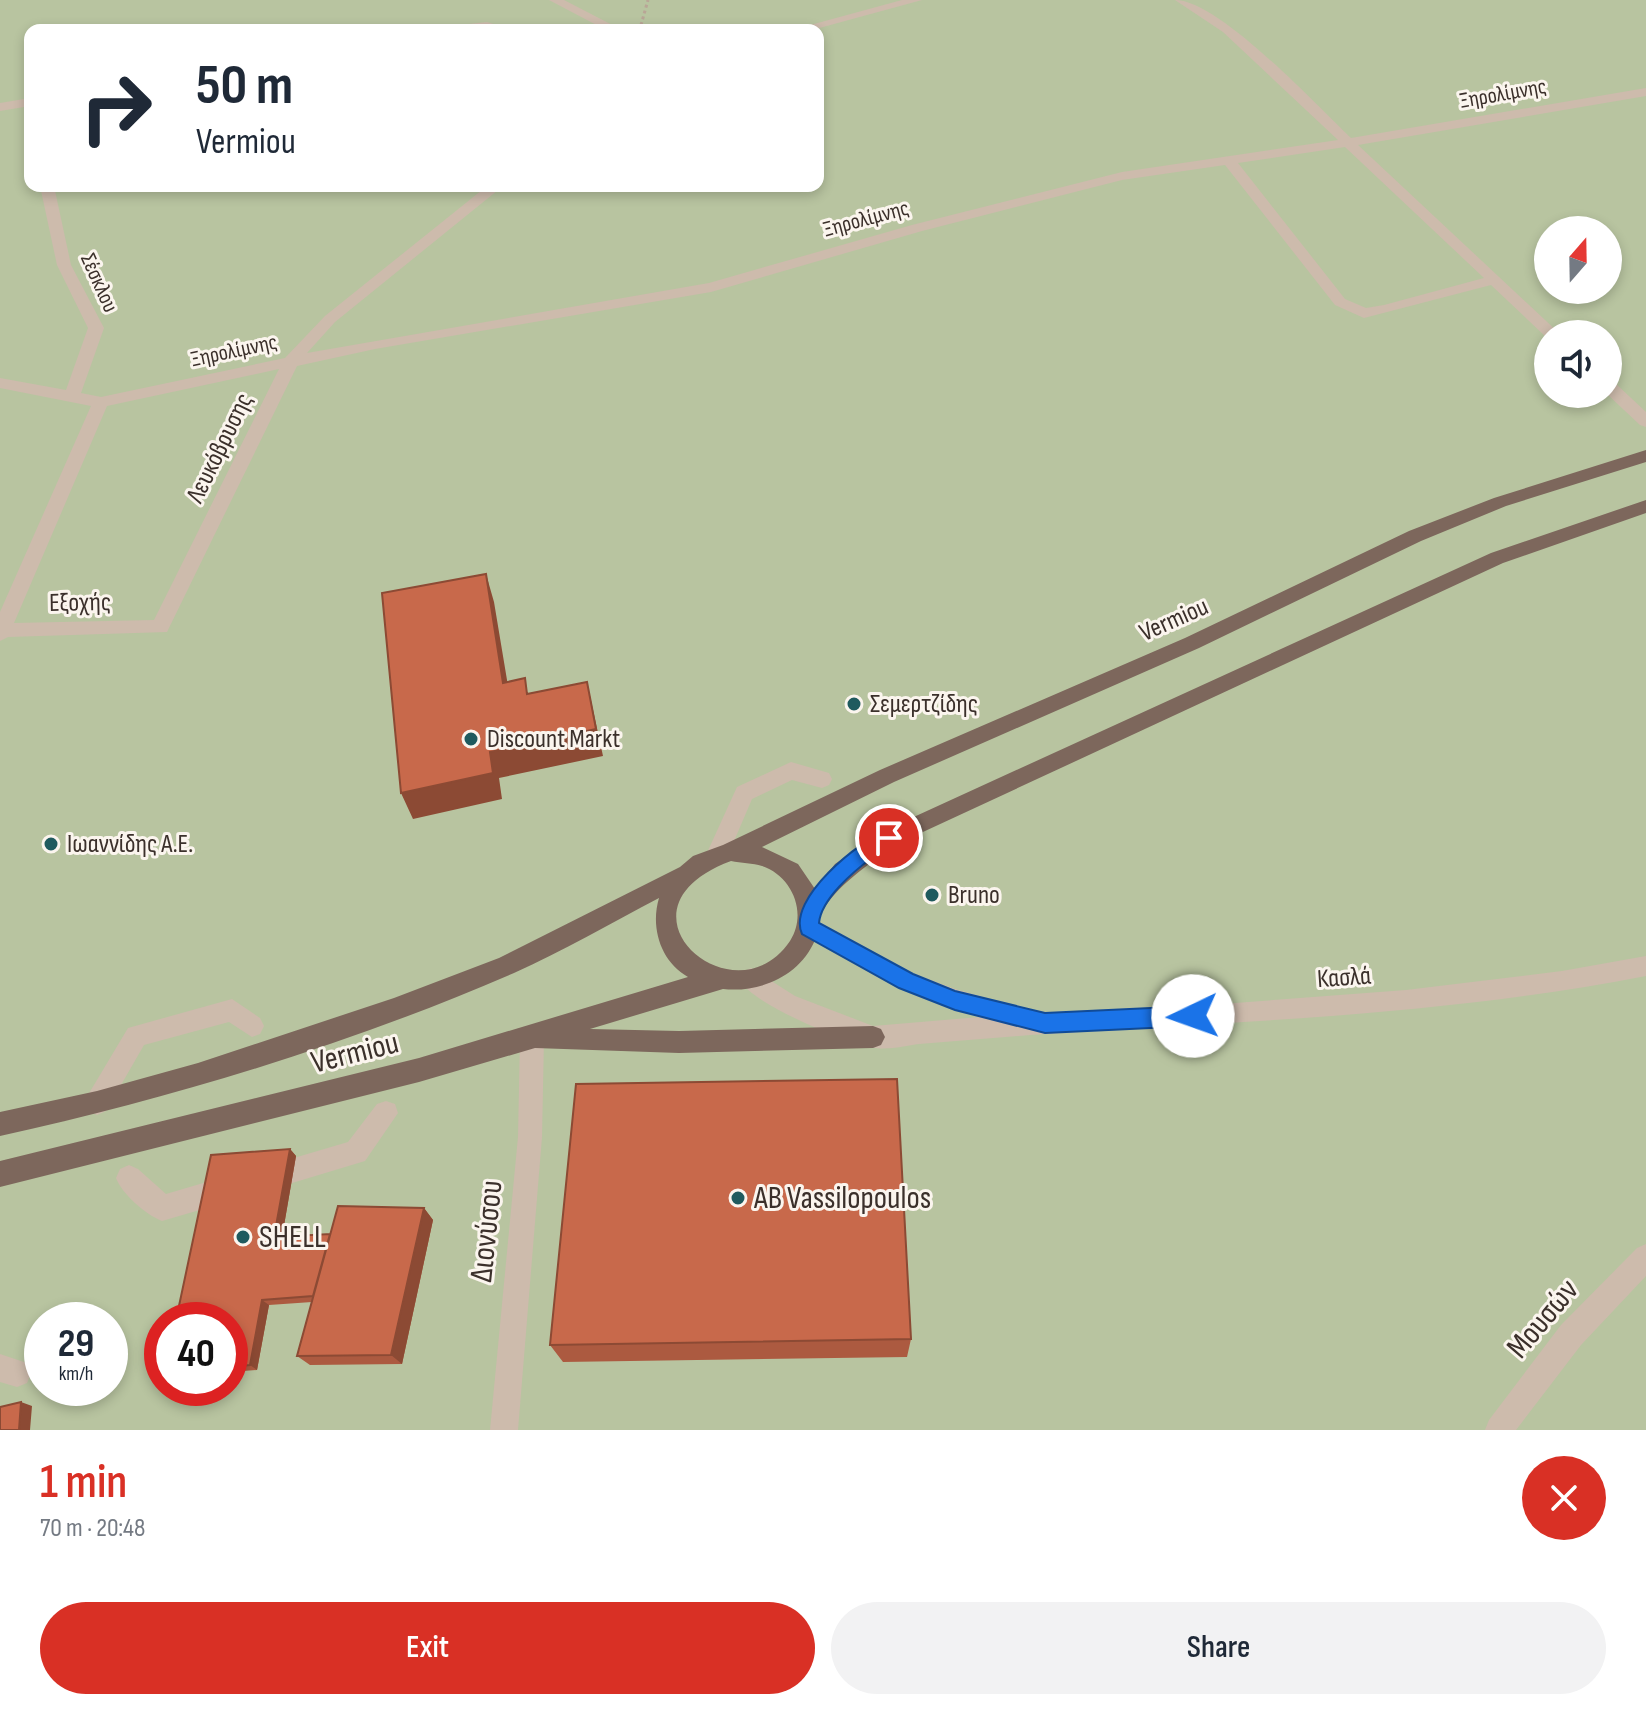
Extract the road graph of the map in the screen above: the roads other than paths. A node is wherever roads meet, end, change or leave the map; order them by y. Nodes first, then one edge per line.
1 (555, 0) edge
2 (916, 0) edge
3 (1181, 0) edge
4 (604, 24) edge
5 (822, 24) edge
6 (1646, 92) edge
7 (24, 103) edge
8 (0, 107) edge
9 (1346, 143) junction
10 (1228, 159) junction
11 (48, 192) edge
12 (489, 192) edge
13 (1494, 280) junction
14 (1537, 320) edge
15 (292, 360) junction
16 (0, 383) edge
17 (72, 396) junction
18 (1622, 399) edge
19 (101, 402) junction
20 (1646, 421) edge
21 (1646, 456) edge
22 (1646, 506) edge
23 (160, 627) joint
24 (1, 632) edge
25 (822, 779) dead end
26 (724, 854) junction
27 (682, 876) junction
28 (809, 920) junction
29 (1646, 966) edge
30 (721, 979) junction
31 (751, 979) junction
32 (1045, 1023) junction
33 (252, 1026) dead end
34 (873, 1037) junction
35 (532, 1038) junction
36 (97, 1103) junction
37 (386, 1113) dead end
38 (0, 1117) edge
39 (0, 1124) edge
40 (0, 1174) edge
41 (129, 1178) dead end
42 (1646, 1257) edge
43 (504, 1430) edge
44 (1499, 1430) edge

1 - 4 street
2 - 5 street
3 - 9 street
6 - 9 street, Ξηρολίμνης
7 - 8 street
9 - 10 street, Ξηρολίμνης
9 - 13 street
10 - 13 street
10 - 15 street, Ξηρολίμνης
11 - 17 street, Σέσκλου
12 - 15 street, Λευκόβρυσης
13 - 14 street
15 - 19 street, Ξηρολίμνης
15 - 23 street, Λευκόβρυσης
16 - 17 street
17 - 19 street
18 - 20 street
19 - 24 street
21 - 26 main road, Vermiou
22 - 28 main road
23 - 24 street, Εξοχής
25 - 26 street
26 - 27 main road
26 - 28 main road
27 - 30 main road
27 - 36 main road, Vermiou
28 - 31 main road
28 - 32 street, Κασλά
29 - 32 street, Κασλά
30 - 31 main road
30 - 35 main road, Vermiou
31 - 34 street, Κασλά
32 - 34 street, Κασλά
33 - 36 street
34 - 35 main road
35 - 40 main road, Vermiou
35 - 43 street, Διονύσου
36 - 38 main road
36 - 39 main road, Vermiou
37 - 41 street
42 - 44 street, Μουσών

